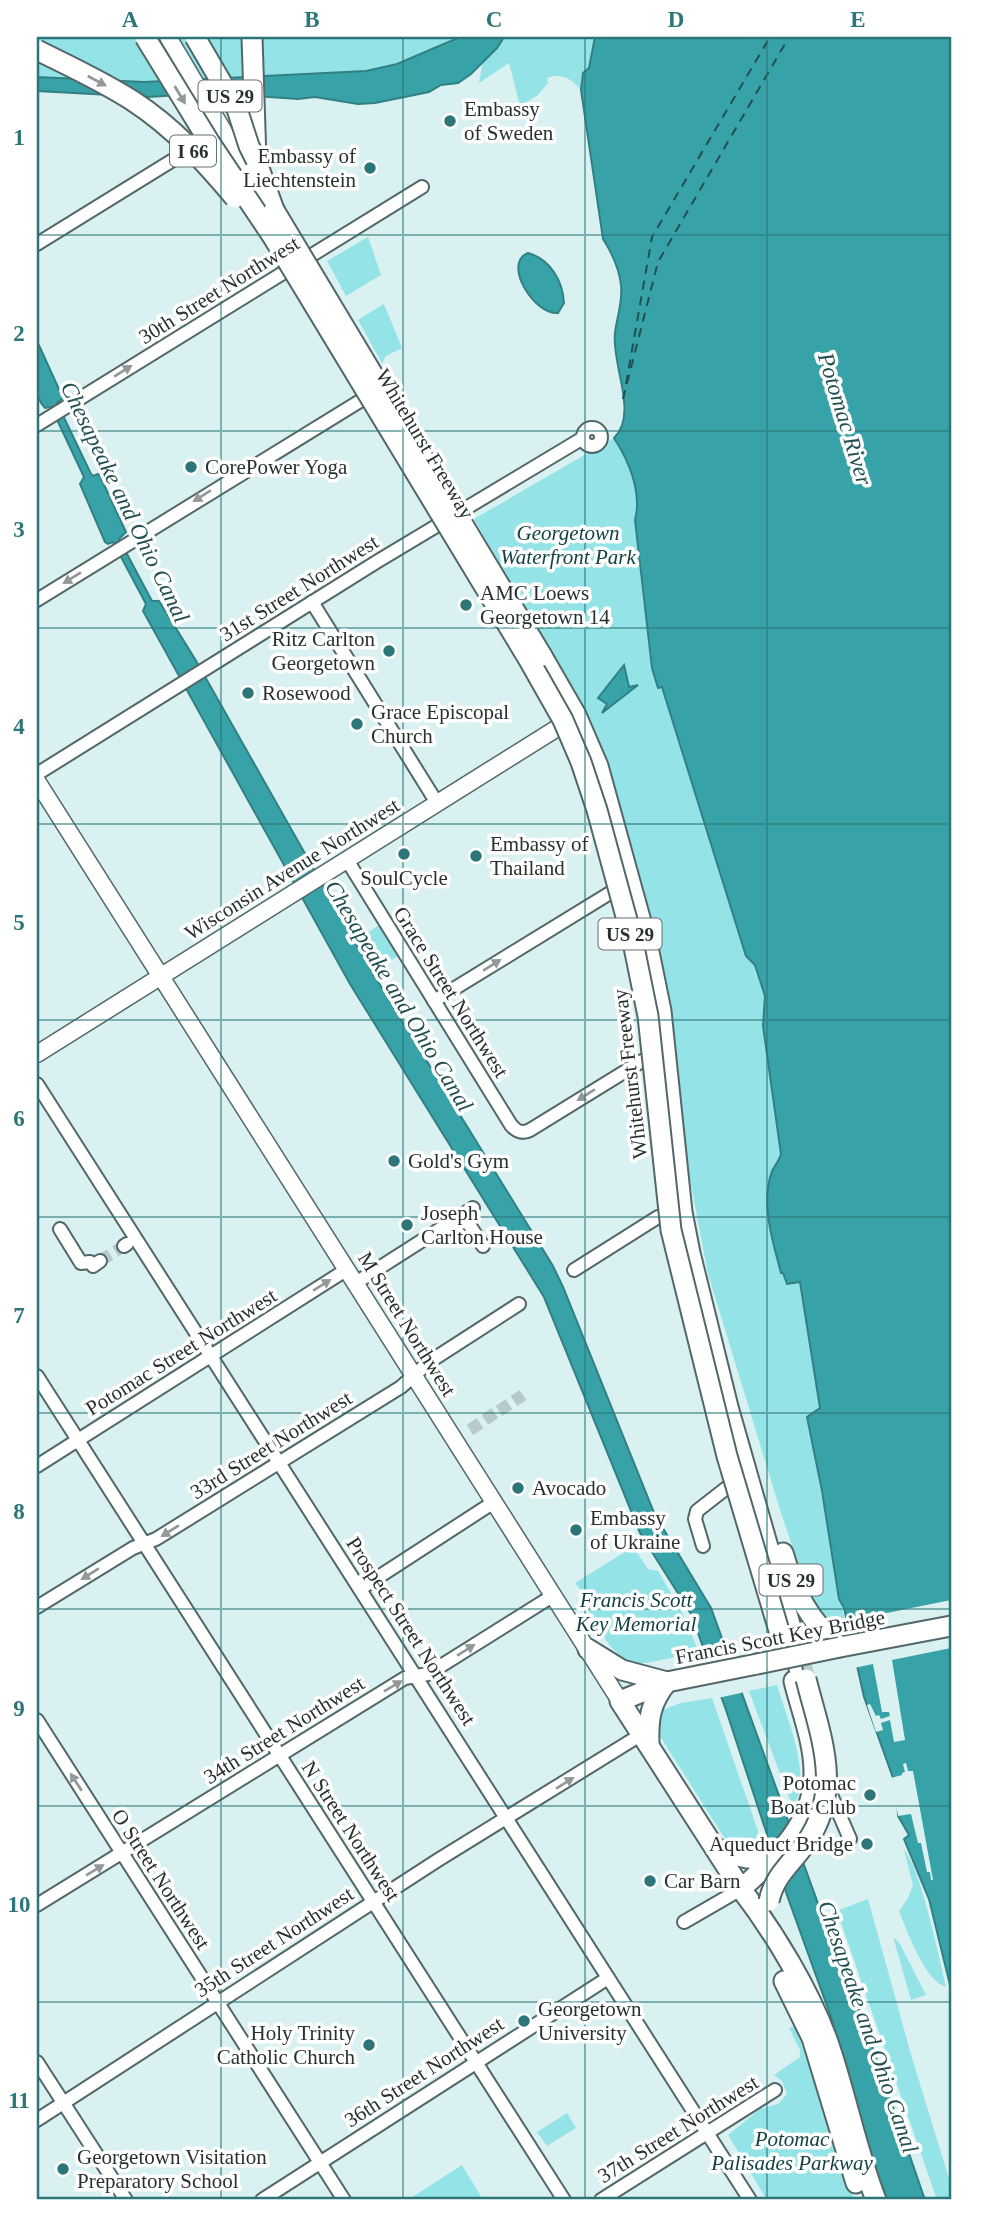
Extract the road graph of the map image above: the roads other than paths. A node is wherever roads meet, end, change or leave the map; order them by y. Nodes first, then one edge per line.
1 (145, 37) edge
2 (168, 37) edge
3 (195, 37) edge
4 (252, 37) edge
5 (37, 50) edge
6 (223, 130) junction
7 (256, 160) junction
8 (422, 187) dead end
9 (37, 244) edge
10 (297, 264) junction
11 (309, 297) junction
12 (375, 392) junction
13 (42, 422) edge
14 (583, 438) dead end
15 (450, 518) junction
16 (37, 600) edge
17 (312, 602) junction
18 (570, 720) junction
19 (37, 774) edge
20 (37, 781) edge
21 (437, 803) junction
22 (347, 860) junction
23 (610, 892) dead end
24 (159, 977) junction
25 (434, 1001) junction
26 (37, 1054) edge
27 (642, 1061) dead end
28 (37, 1084) edge
29 (658, 1217) dead end
30 (60, 1229) dead end
31 (483, 1246) dead end
32 (100, 1261) dead end
33 (574, 1270) dead end
34 (350, 1277) junction
35 (519, 1304) dead end
36 (704, 1306) junction
37 (210, 1355) junction
38 (37, 1376) edge
39 (413, 1376) junction
40 (78, 1440) junction
41 (279, 1463) junction
42 (37, 1466) edge
43 (741, 1477) junction
44 (494, 1502) junction
45 (144, 1544) junction
46 (703, 1546) dead end
47 (360, 1589) junction
48 (554, 1595) junction
49 (37, 1607) edge
50 (951, 1626) edge
51 (840, 1647) junction
52 (588, 1649) junction
53 (416, 1676) junction
54 (667, 1682) junction
55 (620, 1701) junction
56 (37, 1720) edge
57 (645, 1740) junction
58 (279, 1755) junction
59 (507, 1818) junction
60 (850, 1839) dead end
61 (715, 1848) junction
62 (122, 1853) junction
63 (758, 1865) junction
64 (741, 1889) junction
65 (373, 1902) junction
66 (37, 1905) edge
67 (684, 1922) dead end
68 (777, 1942) junction
69 (608, 1978) junction
70 (217, 2002) junction
71 (37, 2062) edge
72 (476, 2062) junction
73 (775, 2090) dead end
74 (63, 2102) junction
75 (37, 2120) edge
76 (707, 2132) junction
77 (320, 2162) junction
78 (126, 2200) edge
79 (262, 2200) edge
80 (344, 2200) edge
81 (564, 2200) edge
82 (601, 2200) edge
83 (750, 2200) edge
84 (862, 2200) edge
85 (876, 2200) edge

1 -> 11 highway, Whitehurst Freeway / US 29, bridge
2 - 6 main road
3 - 7 highway, Whitehurst Freeway / US 29, bridge
4 - 7 highway
5 -> 11 highway, I 66, bridge
6 - 9 street
6 - 10 main road
7 - 36 highway, Whitehurst Freeway / US 29, bridge
8 - 10 street, 30th Street Northwest
10 - 12 main road
13 -> 10 street, 30th Street Northwest
11 - 36 highway, Whitehurst Freeway / US 29, bridge
12 - 15 main road
12 -> 16 street
14 - 15 street, 31st Street Northwest
15 - 17 street, 31st Street Northwest
15 - 18 main road
17 - 19 street, 31st Street Northwest
17 - 21 street
18 - 21 main road, Wisconsin Avenue Northwest
18 - 43 street
20 - 24 main road, M Street Northwest
21 - 22 main road, Wisconsin Avenue Northwest
22 - 24 main road, Wisconsin Avenue Northwest
22 - 25 street, Grace Street Northwest
25 -> 23 street
24 - 26 main road, Wisconsin Avenue Northwest
24 - 34 main road, M Street Northwest
27 -> 25 street, Grace Street Northwest
28 - 37 street, Prospect Street Northwest
29 - 33 street
30 - 32 street
31 - 34 street, Potomac Street Northwest
37 -> 34 street, Potomac Street Northwest
34 - 39 main road, M Street Northwest
35 - 39 street, 33rd Street Northwest
36 - 51 highway, US 29
37 - 40 street, Potomac Street Northwest
37 - 41 street, Prospect Street Northwest
38 - 40 street, N Street Northwest
39 - 41 street, 33rd Street Northwest
39 - 44 main road, M Street Northwest
40 - 42 street, Potomac Street Northwest
40 - 45 street, N Street Northwest
41 -> 45 street, 33rd Street Northwest
41 - 47 street, Prospect Street Northwest
43 - 46 street
43 - 60 street
44 - 47 street
44 - 48 main road, M Street Northwest
45 -> 49 street, 33rd Street Northwest
45 - 58 street, N Street Northwest
47 - 53 street, Prospect Street Northwest
48 - 52 main road, M Street Northwest
53 -> 48 street, 34th Street Northwest
50 - 51 highway, Francis Scott Key Bridge
51 - 54 highway, Francis Scott Key Bridge, bridge
52 - 54 highway
52 - 55 main road, M Street Northwest
58 -> 53 street, 34th Street Northwest
53 - 59 street, Prospect Street Northwest
54 - 55 highway, Francis Scott Key Bridge
54 - 57 highway
55 - 57 highway, M Street Northwest
62 -> 56 street, O Street Northwest
59 -> 57 street, 35th Street Northwest
57 - 61 highway, M Street Northwest
58 - 62 street, 34th Street Northwest
58 - 65 street, N Street Northwest
59 - 65 street, 35th Street Northwest
59 - 69 street, Prospect Street Northwest
61 - 63 highway
61 - 64 highway, M Street Northwest
66 -> 62 street, 34th Street Northwest
62 - 70 street, O Street Northwest
63 - 64 highway
63 - 68 highway, bridge
64 - 67 street
64 - 68 highway
64 - 84 highway
65 - 70 street, 35th Street Northwest
65 - 72 street, N Street Northwest
68 - 85 highway
69 - 72 street, 36th Street Northwest
69 - 76 street, Prospect Street Northwest
70 - 74 street, 35th Street Northwest
70 - 77 street, O Street Northwest
71 - 74 street
72 - 77 street, 36th Street Northwest
72 - 81 street, N Street Northwest
73 - 76 street, 37th Street Northwest
74 - 75 street, 35th Street Northwest
74 - 78 street
76 - 82 street, 37th Street Northwest
76 - 83 street, Prospect Street Northwest
77 - 79 street, 36th Street Northwest
77 - 80 street, O Street Northwest

